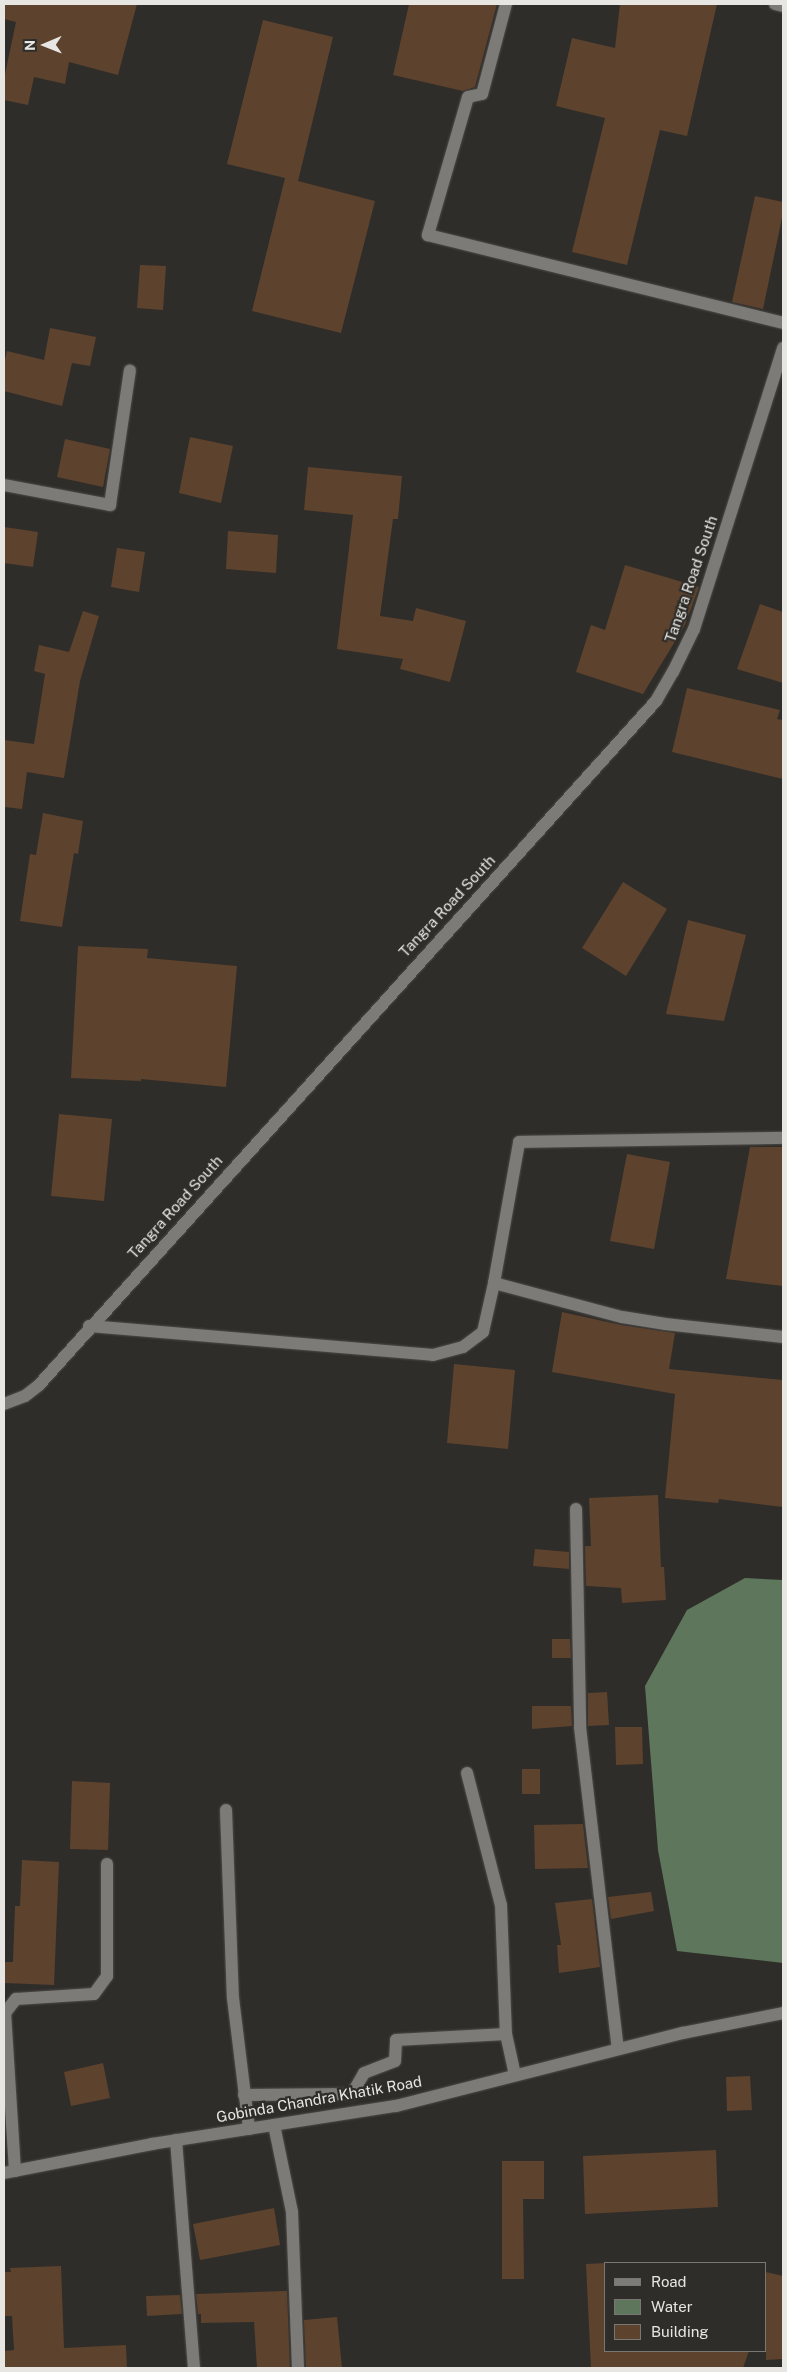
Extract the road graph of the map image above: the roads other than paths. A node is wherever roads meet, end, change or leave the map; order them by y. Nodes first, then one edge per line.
1 (506, 4) edge
2 (775, 4) edge
3 (783, 6) edge
4 (783, 323) edge
5 (783, 348) edge
6 (130, 370) dead end
7 (4, 485) edge
8 (783, 1138) edge
9 (494, 1283) junction
10 (90, 1326) junction
11 (783, 1337) edge
12 (4, 1404) edge
13 (576, 1510) dead end
14 (467, 1773) dead end
15 (226, 1810) dead end
16 (107, 1864) dead end
17 (783, 2013) edge
18 (506, 2034) junction
19 (618, 2049) junction
20 (515, 2075) junction
21 (244, 2095) junction
22 (274, 2125) junction
23 (249, 2129) junction
24 (176, 2140) junction
25 (9, 2172) edge
26 (194, 2368) edge
27 (298, 2368) edge

1 - 4 street
2 - 3 street
5 - 10 street, Tangra Road South
6 - 7 street
8 - 9 street
9 - 10 street
9 - 11 street
10 - 12 street, Tangra Road South
13 - 19 street
14 - 18 street
15 - 21 street
16 - 25 street
17 - 19 street, Gobinda Chandra Khatik Road
18 - 20 street
18 - 21 street
19 - 20 street, Gobinda Chandra Khatik Road
20 - 22 street, Gobinda Chandra Khatik Road
21 - 23 street
22 - 23 street, Gobinda Chandra Khatik Road
22 - 27 street
23 - 24 street, Gobinda Chandra Khatik Road
24 - 25 street, Gobinda Chandra Khatik Road
24 - 26 street

